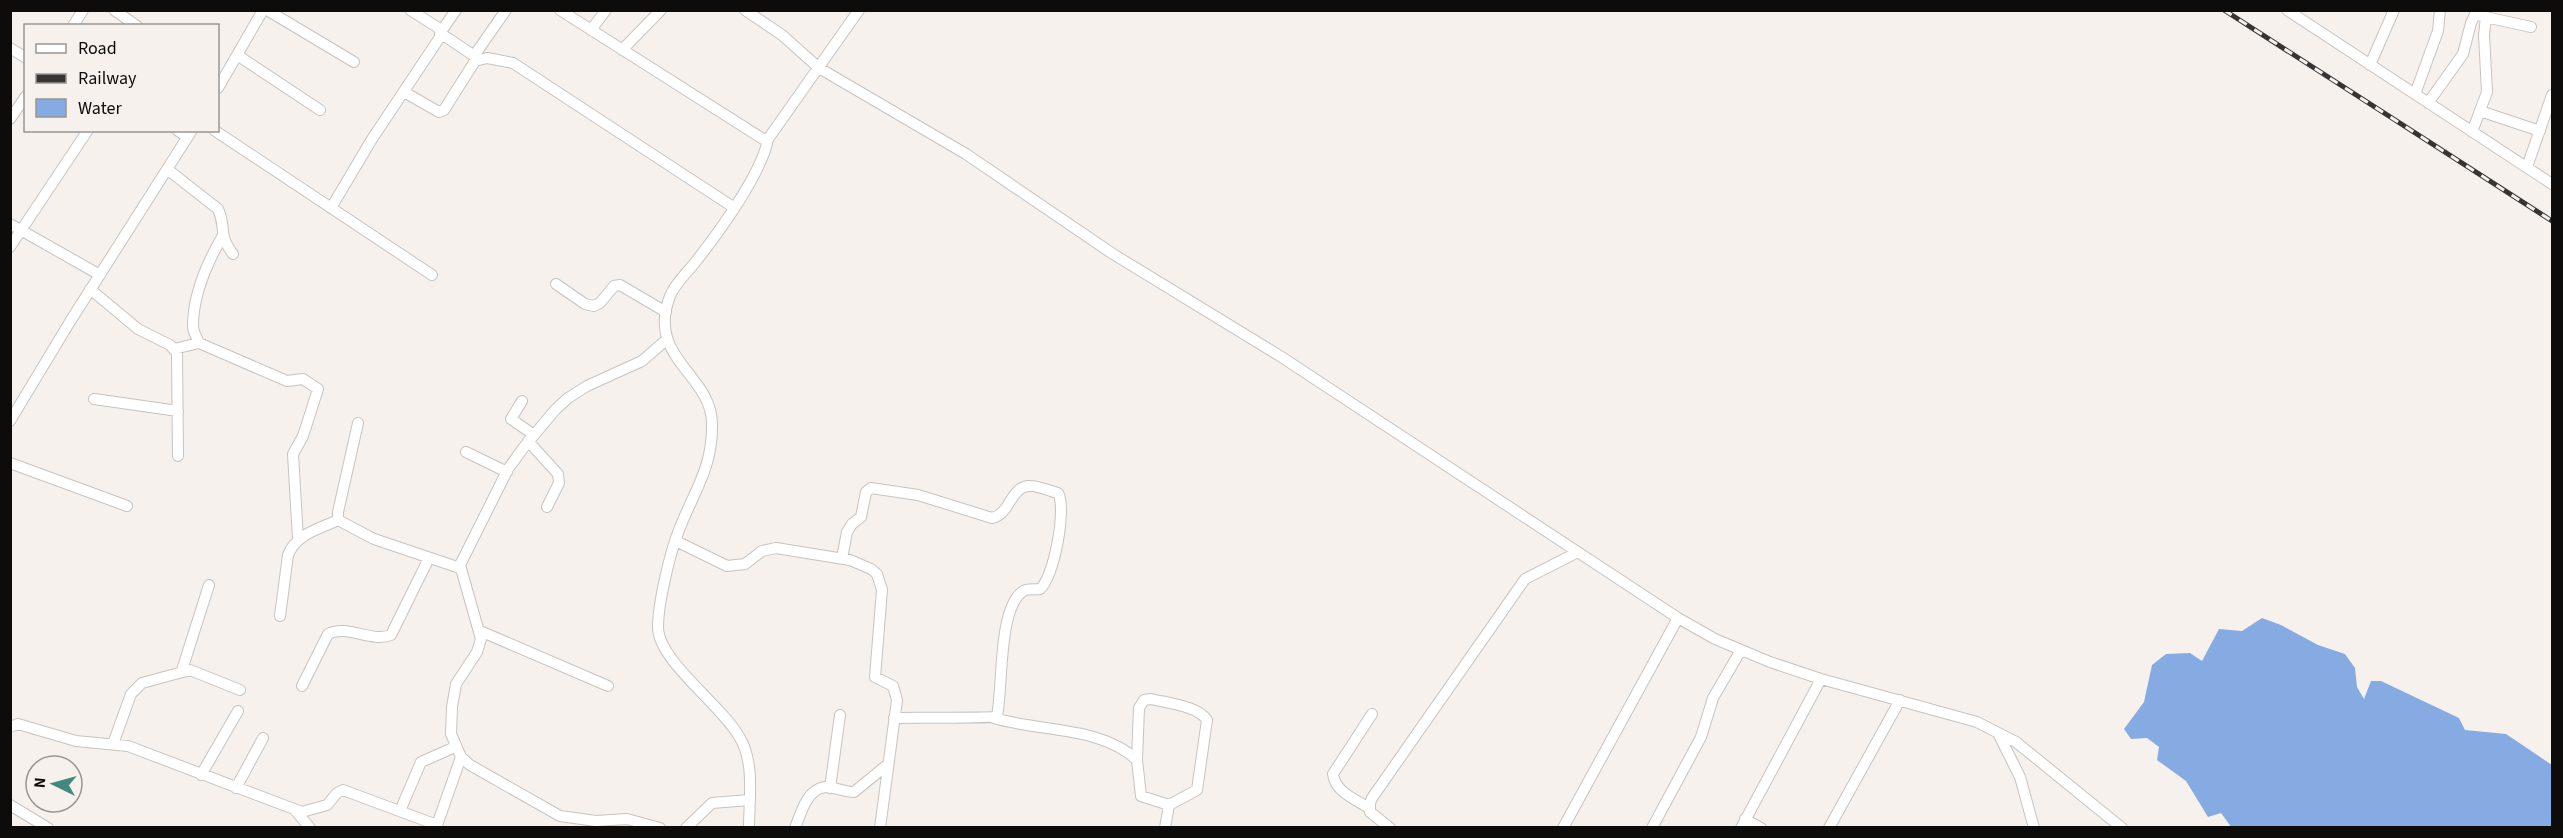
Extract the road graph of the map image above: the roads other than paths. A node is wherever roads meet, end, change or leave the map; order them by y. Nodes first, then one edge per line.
1 (83, 10) edge
2 (114, 10) edge
3 (265, 10) edge
4 (410, 10) edge
5 (456, 10) edge
6 (506, 10) edge
7 (560, 10) edge
8 (606, 10) edge
9 (661, 10) edge
10 (746, 10) edge
11 (859, 10) edge
12 (2288, 10) edge
13 (2394, 10) edge
14 (2440, 10) edge
15 (2479, 14) edge
16 (74, 24) edge
17 (134, 24) edge
18 (2531, 27) dead end
19 (591, 30) junction
20 (440, 33) junction
21 (10, 48) edge
22 (622, 50) junction
23 (237, 55) junction
24 (24, 57) edge
25 (477, 58) junction
26 (354, 62) dead end
27 (2370, 65) junction
28 (819, 68) junction
29 (219, 83) edge
30 (404, 92) junction
31 (2415, 94) junction
32 (2553, 94) edge
33 (24, 99) edge
34 (2428, 103) junction
35 (320, 110) dead end
36 (2480, 111) junction
37 (10, 119) edge
38 (2540, 131) junction
39 (87, 132) edge
40 (217, 132) edge
41 (2472, 132) junction
42 (190, 134) edge
43 (768, 139) junction
44 (2527, 167) junction
45 (167, 169) junction
46 (2553, 184) edge
47 (733, 207) junction
48 (331, 208) junction
49 (10, 224) edge
50 (21, 231) junction
51 (222, 237) junction
52 (10, 247) edge
53 (233, 254) dead end
54 (100, 275) junction
55 (432, 275) dead end
56 (556, 284) dead end
57 (90, 289) junction
58 (666, 312) junction
59 (666, 340) junction
60 (200, 343) junction
61 (174, 349) junction
62 (94, 399) dead end
63 (522, 401) dead end
64 (178, 411) junction
65 (12, 416) edge
66 (358, 423) dead end
67 (531, 438) junction
68 (466, 452) dead end
69 (178, 456) dead end
70 (10, 463) edge
71 (507, 472) junction
72 (127, 506) dead end
73 (547, 507) dead end
74 (338, 520) junction
75 (298, 539) junction
76 (676, 541) junction
77 (1578, 552) junction
78 (429, 558) junction
79 (842, 558) junction
80 (460, 568) junction
81 (209, 585) dead end
82 (280, 616) dead end
83 (1678, 618) junction
84 (480, 631) junction
85 (1740, 650) junction
86 (182, 670) junction
87 (1821, 679) junction
88 (302, 686) dead end
89 (608, 686) dead end
90 (240, 690) dead end
91 (1900, 700) junction
92 (238, 711) dead end
93 (1372, 714) dead end
94 (840, 715) dead end
95 (894, 718) junction
96 (994, 718) junction
97 (10, 727) edge
98 (1998, 733) junction
99 (263, 738) dead end
100 (113, 744) junction
101 (456, 747) junction
102 (461, 758) junction
103 (1137, 760) junction
104 (887, 765) junction
105 (201, 775) junction
106 (236, 788) junction
107 (830, 788) junction
108 (749, 800) junction
109 (10, 805) edge
110 (1169, 805) junction
111 (1369, 808) junction
112 (295, 810) junction
113 (400, 811) junction
114 (1743, 823) edge
115 (572, 824) edge
116 (436, 826) edge
117 (1387, 827) edge
118 (48, 828) edge
119 (310, 828) edge
120 (660, 828) edge
121 (686, 828) edge
122 (749, 828) edge
123 (795, 828) edge
124 (880, 828) edge
125 (1164, 828) edge
126 (1563, 828) edge
127 (1652, 828) edge
128 (1761, 828) edge
129 (1829, 828) edge
130 (2034, 828) edge
131 (2122, 828) edge

1 - 16 street
2 - 17 street
3 - 23 street
3 - 26 street
4 - 20 street
5 - 20 street
6 - 25 street
7 - 19 street
8 - 19 street
9 - 22 street
10 - 28 street
11 - 28 street
12 - 27 street
13 - 27 street
14 - 31 street
15 - 18 street
15 - 34 street
15 - 36 street
19 - 22 street
20 - 25 street
20 - 30 street
21 - 24 street
22 - 43 street
23 - 29 street
23 - 35 street
25 - 30 street
25 - 47 street
27 - 31 street
28 - 43 street
28 - 77 street
30 - 48 street
31 - 34 street
32 - 38 street
33 - 37 street
34 - 41 street
36 - 38 street
36 - 41 street
38 - 44 street
39 - 50 street
40 - 48 street
41 - 44 street
42 - 45 street
43 - 47 street
44 - 46 street
45 - 51 street
45 - 54 street
47 - 58 street
48 - 55 street
49 - 50 street
50 - 52 street
50 - 54 street
51 - 53 street
51 - 60 street
54 - 57 street
56 - 58 street
57 - 61 street
57 - 65 street
58 - 59 street
59 - 67 street
59 - 76 street
60 - 61 street
60 - 75 street
61 - 64 street
62 - 64 street
63 - 67 street
64 - 69 street
66 - 74 street
67 - 71 street
67 - 73 street
68 - 71 street
70 - 72 street
71 - 80 street
74 - 75 street
74 - 78 street
75 - 82 street
76 - 79 street
76 - 108 street
77 - 83 street
77 - 111 street
78 - 80 street
78 - 88 street
79 - 95 street
79 - 96 street
80 - 84 street
81 - 86 street
83 - 85 street
83 - 126 street
84 - 89 street
84 - 101 street
85 - 87 street
85 - 127 street
86 - 90 street
86 - 100 street
87 - 91 street
87 - 114 street
91 - 98 street
91 - 129 street
92 - 105 street
93 - 111 street
94 - 107 street
95 - 96 street
95 - 104 street
96 - 103 street
97 - 100 street
98 - 130 street
98 - 131 street
99 - 106 street
100 - 105 street
101 - 102 street
101 - 113 street
102 - 115 street
102 - 116 street
103 - 110 street
103 - 110 street
104 - 107 street
104 - 124 street
105 - 106 street
106 - 112 street
107 - 123 street
108 - 121 street
108 - 122 street
109 - 118 street
110 - 125 street
111 - 117 street
112 - 113 street
112 - 119 street
113 - 116 street
114 - 128 street
115 - 120 street

